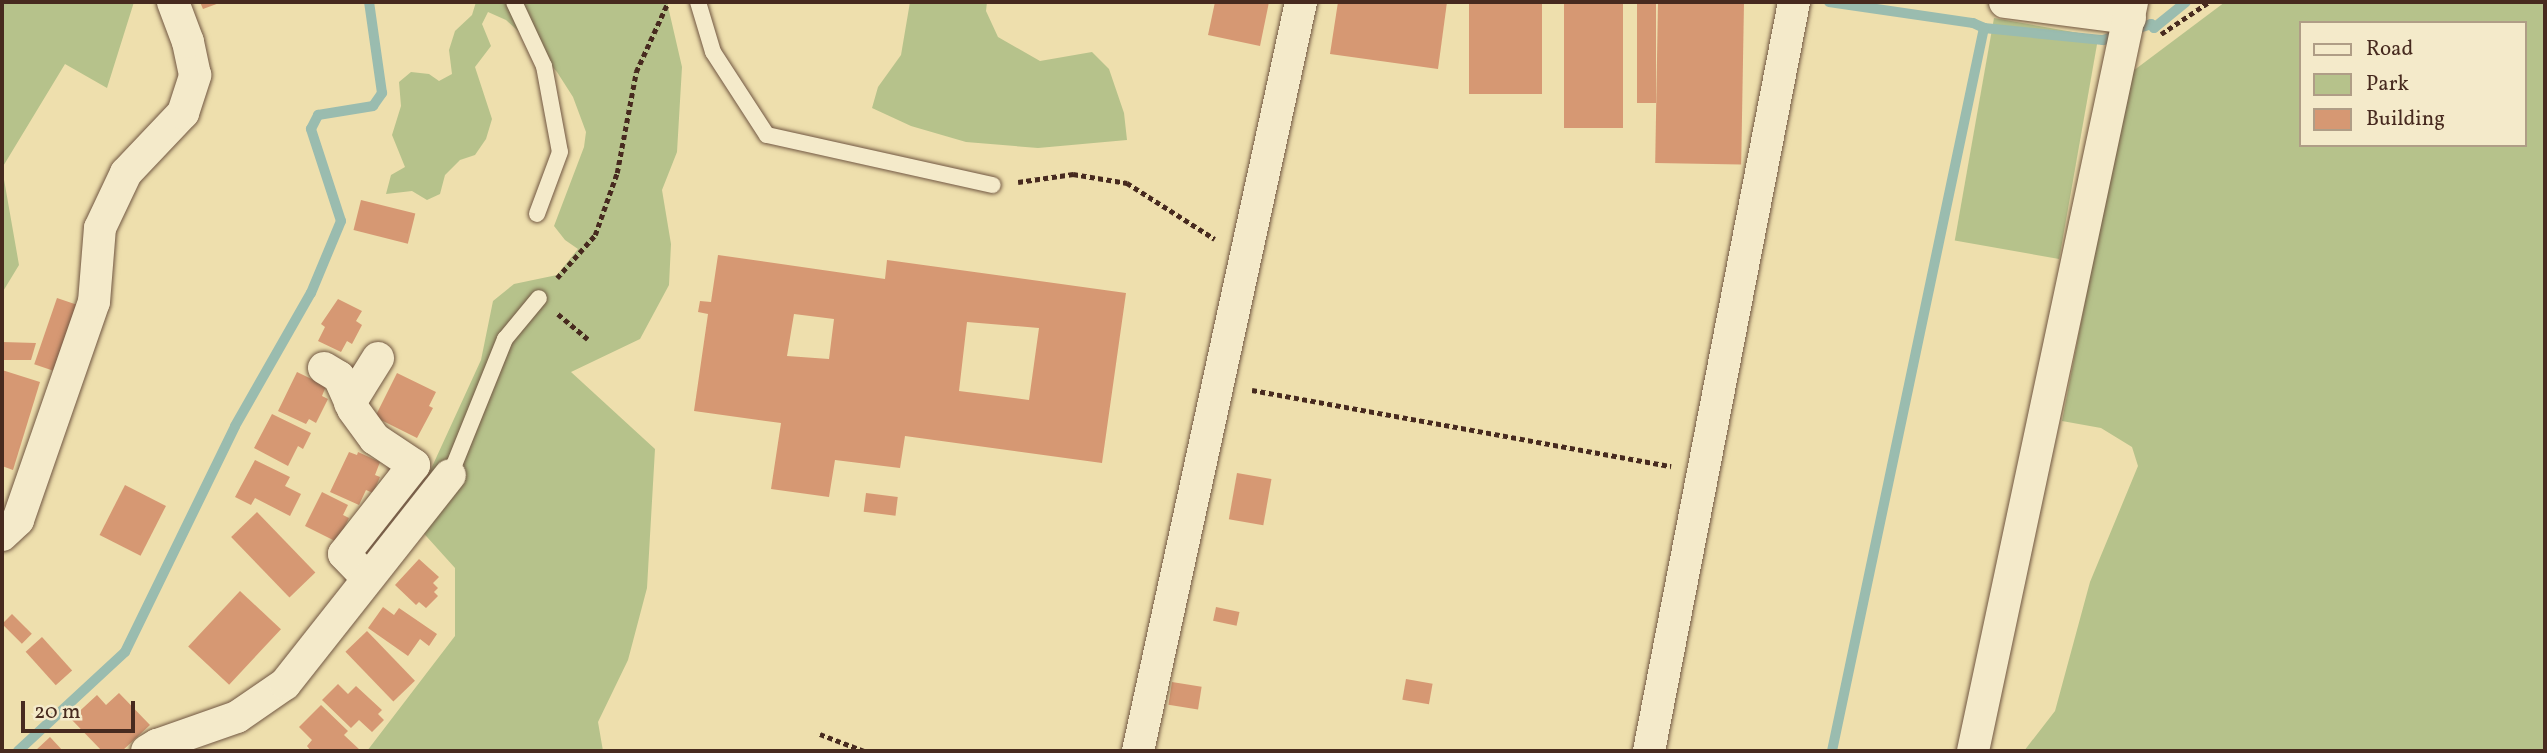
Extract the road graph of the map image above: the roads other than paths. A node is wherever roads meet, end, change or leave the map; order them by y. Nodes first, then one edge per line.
1 (173, 2) edge
2 (514, 2) edge
3 (698, 2) edge
4 (1301, 2) edge
5 (1794, 2) edge
6 (2005, 2) edge
7 (2131, 13) edge
8 (993, 185) road end
9 (537, 214) dead end
10 (540, 298) road end
11 (378, 358) dead end
12 (324, 368) dead end
13 (350, 403) junction
14 (450, 475) joint
15 (2, 535) edge
16 (367, 578) junction
17 (190, 742) edge
18 (147, 751) edge
19 (1138, 751) edge
20 (1649, 751) edge
21 (1973, 751) edge

1 - 15 street
2 - 9 lane
3 - 8 lane
4 - 19 street
5 - 20 street
6 - 7 street
7 - 21 street
10 - 14 lane
11 - 13 street
12 - 13 street
13 - 16 street
14 - 16 street
16 - 17 street
17 - 18 street

